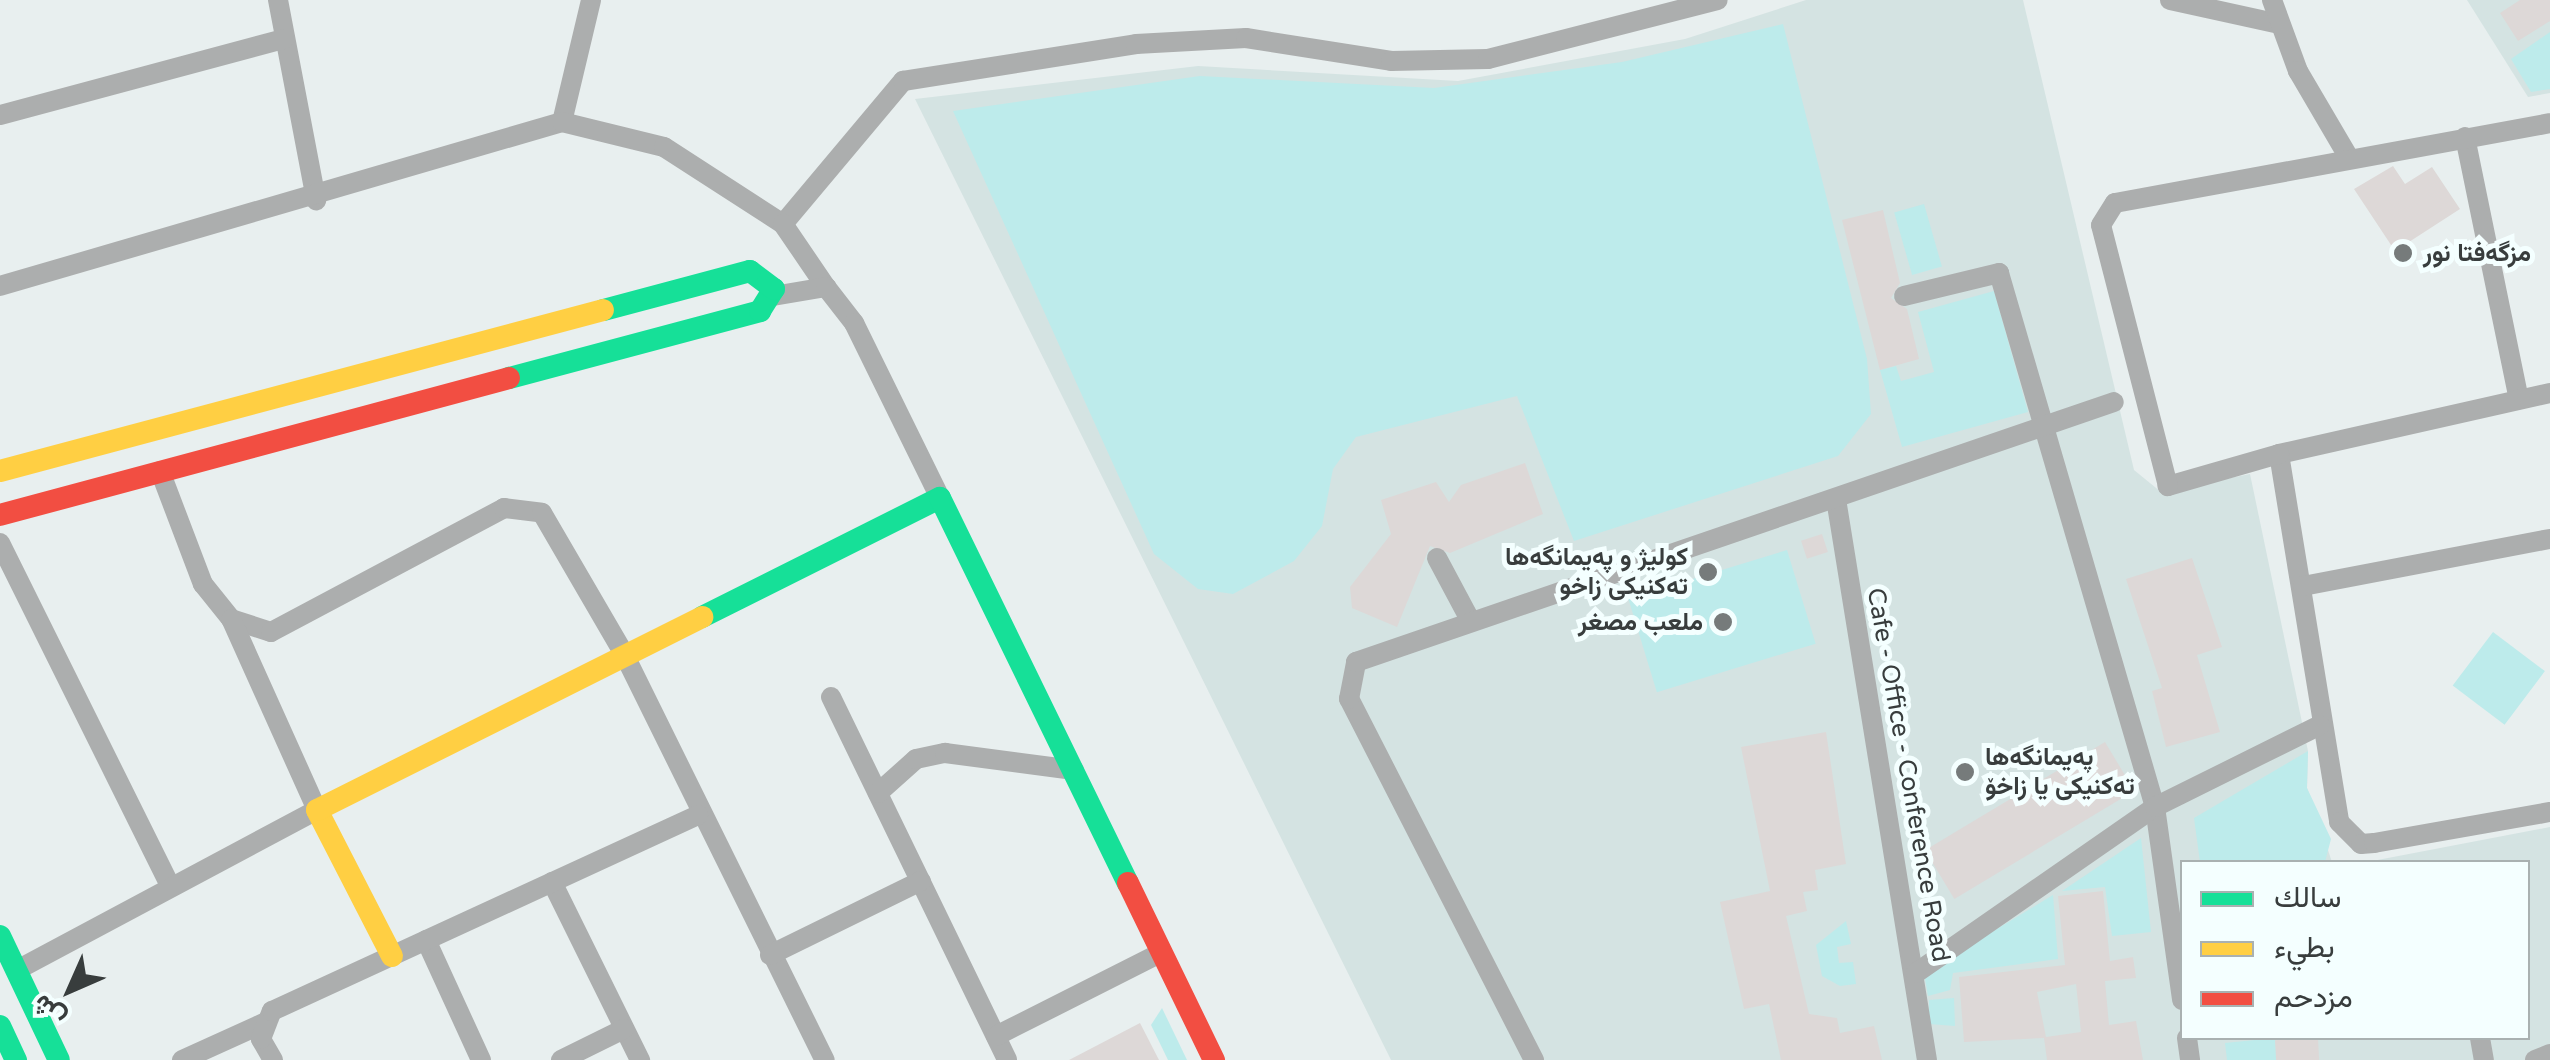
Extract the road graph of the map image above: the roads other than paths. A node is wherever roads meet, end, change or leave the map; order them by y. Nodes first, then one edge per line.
1 (278, 0) edge
2 (591, 0) edge
3 (1718, 0) edge
4 (2170, 0) edge
5 (2272, 0) edge
6 (2279, 24) junction
7 (284, 39) junction
8 (0, 115) edge
9 (562, 122) junction
10 (2550, 123) edge
11 (2465, 137) junction
12 (2349, 158) junction
13 (316, 200) junction
14 (783, 224) junction
15 (0, 286) edge
16 (826, 287) junction
17 (774, 296) junction
18 (1904, 296) dead end
19 (2550, 393) edge
20 (2519, 399) junction
21 (2114, 402) dead end
22 (2045, 424) junction
23 (2279, 454) junction
24 (0, 471) edge
25 (160, 471) junction
26 (940, 498) junction
27 (1836, 499) junction
28 (0, 514) edge
29 (2550, 538) edge
30 (0, 543) edge
31 (1437, 558) dead end
32 (2302, 586) junction
33 (1469, 618) junction
34 (231, 619) junction
35 (623, 652) junction
36 (832, 697) dead end
37 (2320, 725) junction
38 (1074, 770) junction
39 (878, 793) junction
40 (2155, 807) junction
41 (317, 810) junction
42 (2550, 812) edge
43 (698, 816) junction
44 (921, 881) junction
45 (552, 882) junction
46 (171, 888) junction
47 (0, 936) edge
48 (426, 940) junction
49 (1162, 952) junction
50 (770, 955) junction
51 (392, 956) junction
52 (16, 970) junction
53 (1916, 973) junction
54 (2180, 986) edge
55 (264, 1023) junction
56 (0, 1026) edge
57 (624, 1029) junction
58 (996, 1036) junction
59 (2550, 1054) edge
60 (16, 1060) edge
61 (60, 1060) edge
62 (182, 1060) edge
63 (273, 1060) edge
64 (481, 1060) edge
65 (562, 1060) edge
66 (640, 1060) edge
67 (824, 1060) edge
68 (1007, 1060) edge
69 (1214, 1060) edge
70 (1534, 1060) edge
71 (1927, 1060) edge
72 (2536, 1060) edge

1 - 7 street
2 - 9 street
3 - 14 street
4 - 6 street
5 - 6 street
6 - 12 street
7 - 8 street
7 - 13 street
9 - 13 street
9 - 14 street
10 - 11 street
11 - 12 street
11 - 20 street
12 - 23 street
13 - 15 street
14 - 16 street
16 - 17 street
16 - 26 street
17 - 24 street
17 - 25 street
18 - 22 street
19 - 20 street
20 - 23 street
21 - 22 street
22 - 27 street
22 - 40 street
23 - 32 street
25 - 28 street
25 - 34 street
26 - 35 street
26 - 38 street
27 - 33 street
27 - 53 street, Cafe - Office - Conference Road
29 - 32 street
30 - 46 street
31 - 33 street
32 - 37 street
33 - 70 street
34 - 35 street
34 - 41 street
35 - 41 street
35 - 43 street
36 - 39 street
37 - 40 street
37 - 42 street
38 - 39 street
38 - 49 street
39 - 44 street
40 - 53 street
40 - 54 street
41 - 46 street
41 - 51 street
43 - 45 street
43 - 50 street
44 - 50 street
44 - 58 street
45 - 48 street
45 - 57 street
46 - 52 street
47 - 52 street
48 - 51 street
48 - 64 street
49 - 58 street
49 - 69 street
50 - 67 street
51 - 55 street
52 - 61 street
53 - 71 street, Cafe - Office - Conference Road
55 - 62 street
55 - 63 street
56 - 60 street
57 - 65 street
57 - 66 street
58 - 68 street
59 - 72 street

